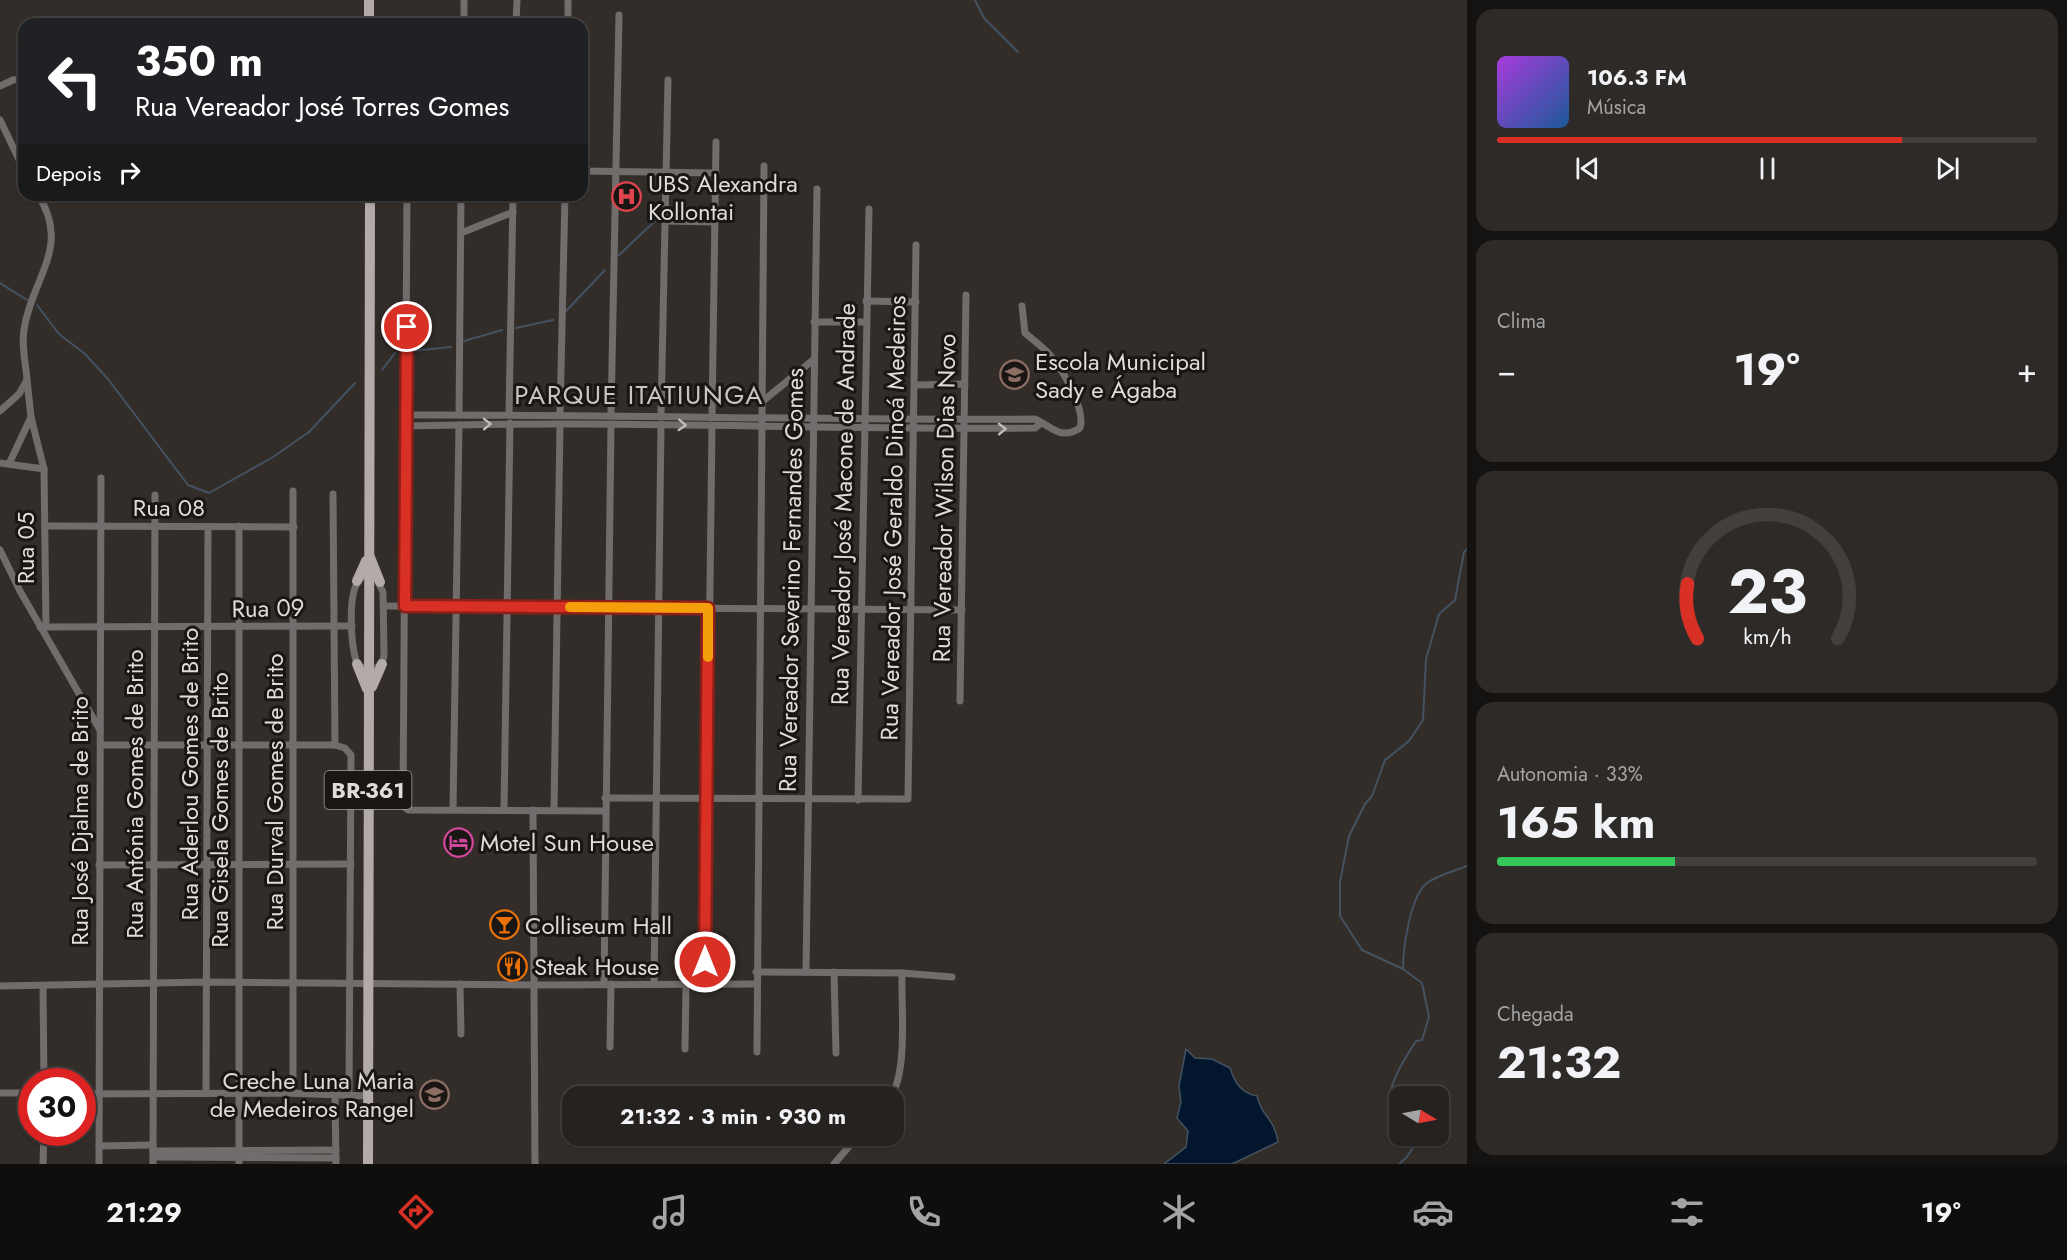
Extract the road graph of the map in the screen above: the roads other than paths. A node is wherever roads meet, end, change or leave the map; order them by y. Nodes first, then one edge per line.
1 (369, 0) edge
2 (464, 0) edge
3 (517, 0) edge
4 (568, 0) edge
5 (619, 15) dead end
6 (369, 18) edge
7 (464, 18) edge
8 (516, 18) edge
9 (568, 18) edge
10 (18, 80) edge
11 (668, 81) dead end
12 (0, 86) edge
13 (0, 120) edge
14 (717, 142) dead end
15 (18, 158) edge
16 (764, 166) dead end
17 (588, 171) edge
18 (615, 171) junction
19 (666, 172) junction
20 (716, 173) junction
21 (817, 189) dead end
22 (43, 201) edge
23 (370, 201) edge
24 (407, 201) edge
25 (462, 201) edge
26 (513, 201) edge
27 (565, 201) edge
28 (869, 209) dead end
29 (513, 213) junction
30 (665, 221) junction
31 (716, 222) junction
32 (461, 233) junction
33 (916, 245) dead end
34 (966, 295) dead end
35 (866, 301) junction
36 (916, 302) junction
37 (1022, 306) dead end
38 (814, 322) junction
39 (866, 322) junction
40 (813, 360) junction
41 (27, 380) junction
42 (965, 384) junction
43 (915, 385) junction
44 (763, 401) junction
45 (0, 411) edge
46 (509, 414) junction
47 (560, 414) junction
48 (611, 414) junction
49 (407, 415) junction
50 (459, 415) junction
51 (661, 416) junction
52 (31, 417) junction
53 (712, 418) junction
54 (915, 418) junction
55 (763, 419) junction
56 (813, 419) junction
57 (863, 419) junction
58 (965, 419) junction
59 (510, 423) junction
60 (459, 424) junction
61 (560, 424) junction
62 (611, 424) junction
63 (662, 424) junction
64 (1040, 424) junction
65 (407, 426) junction
66 (712, 427) junction
67 (763, 428) junction
68 (864, 428) junction
69 (813, 429) junction
70 (915, 429) junction
71 (965, 429) junction
72 (0, 463) edge
73 (9, 464) junction
74 (44, 469) junction
75 (100, 478) dead end
76 (293, 491) dead end
77 (333, 494) dead end
78 (154, 495) dead end
79 (45, 526) junction
80 (100, 526) junction
81 (239, 526) junction
82 (208, 527) junction
83 (294, 527) junction
84 (154, 528) junction
85 (0, 550) edge
86 (368, 554) junction
87 (368, 576) junction
88 (357, 581) junction
89 (380, 582) junction
90 (384, 606) junction
91 (405, 606) junction
92 (455, 606) junction
93 (506, 607) junction
94 (557, 607) junction
95 (607, 608) junction
96 (658, 608) junction
97 (708, 608) junction
98 (759, 609) junction
99 (860, 609) junction
100 (810, 610) junction
101 (911, 610) junction
102 (962, 610) junction
103 (43, 627) junction
104 (239, 627) junction
105 (293, 627) junction
106 (334, 627) junction
107 (352, 627) junction
108 (100, 628) junction
109 (154, 628) junction
110 (210, 629) junction
111 (357, 664) junction
112 (382, 664) junction
113 (370, 670) junction
114 (370, 695) junction
115 (960, 701) dead end
116 (100, 730) junction
117 (102, 745) junction
118 (209, 745) junction
119 (238, 745) junction
120 (295, 745) junction
121 (334, 745) junction
122 (154, 746) junction
123 (605, 798) junction
124 (655, 799) junction
125 (707, 799) junction
126 (758, 799) junction
127 (807, 800) junction
128 (858, 800) junction
129 (453, 810) junction
130 (504, 810) junction
131 (534, 810) junction
132 (554, 810) junction
133 (605, 811) junction
134 (209, 863) junction
135 (155, 864) junction
136 (239, 864) junction
137 (294, 864) junction
138 (351, 864) junction
139 (99, 865) junction
140 (756, 972) junction
141 (806, 972) junction
142 (834, 972) junction
143 (902, 973) junction
144 (952, 977) dead end
145 (207, 982) junction
146 (153, 983) junction
147 (239, 983) junction
148 (293, 983) junction
149 (350, 984) junction
150 (460, 984) junction
151 (608, 984) junction
152 (654, 984) junction
153 (756, 984) junction
154 (368, 985) junction
155 (535, 985) junction
156 (686, 985) junction
157 (705, 985) junction
158 (0, 986) edge
159 (98, 986) junction
160 (43, 987) junction
161 (461, 1034) dead end
162 (610, 1047) dead end
163 (685, 1049) dead end
164 (757, 1052) dead end
165 (836, 1053) dead end
166 (44, 1068) edge
167 (897, 1086) edge
168 (0, 1093) edge
169 (18, 1093) edge
170 (206, 1093) junction
171 (237, 1093) junction
172 (293, 1093) junction
173 (98, 1094) junction
174 (152, 1094) junction
175 (335, 1095) junction
176 (349, 1095) junction
177 (368, 1096) junction
178 (44, 1146) edge
179 (99, 1146) junction
180 (849, 1146) edge
181 (156, 1156) edge
182 (336, 1157) edge
183 (238, 1158) edge
184 (43, 1164) edge
185 (99, 1164) edge
186 (368, 1164) edge
187 (535, 1164) edge
188 (834, 1164) edge

1 - 6 main road
2 - 7 street
3 - 8 street
4 - 9 street
5 - 18 street
10 - 12 street
11 - 19 street
13 - 15 street
14 - 20 street
16 - 44 street
17 - 18 street
18 - 19 street
18 - 48 street
19 - 20 street
19 - 30 street
20 - 31 street
21 - 38 street, Rua Vereador Severino Fernandes Gomes
22 - 41 street, Rua 05
23 - 86 main road, BR-361
24 - 49 street
25 - 32 street
26 - 29 street
27 - 47 street
28 - 35 street, Rua Vereador José Macone de Andrade
29 - 32 street
29 - 46 street
30 - 31 street
30 - 51 street
31 - 53 street
32 - 50 street
33 - 36 street, Rua Vereador José Geraldo Dinoá Medeiros
34 - 42 street, Rua Vereador Wilson Dias Novo
35 - 36 street
35 - 39 street, Rua Vereador José Macone de Andrade
36 - 43 street, Rua Vereador José Geraldo Dinoá Medeiros
37 - 64 street
38 - 39 street
38 - 40 street, Rua Vereador Severino Fernandes Gomes
39 - 57 street, Rua Vereador José Macone de Andrade
40 - 44 street
40 - 56 street, Rua Vereador Severino Fernandes Gomes
41 - 45 street
41 - 52 street, Rua 05
42 - 43 street
42 - 58 street, Rua Vereador Wilson Dias Novo
43 - 54 street, Rua Vereador José Geraldo Dinoá Medeiros
44 - 55 street
46 - 47 street
46 - 50 street
47 - 48 street
48 - 51 street
49 - 50 street
49 - 65 street
51 - 53 street
52 - 73 street
52 - 74 street, Rua 05
53 - 55 street
54 - 57 street
54 - 58 street
54 - 70 street, Rua Vereador José Geraldo Dinoá Medeiros
55 - 56 street
55 - 67 street
56 - 57 street
56 - 69 street, Rua Vereador Severino Fernandes Gomes
57 - 68 street, Rua Vereador José Macone de Andrade
58 - 64 street
58 - 71 street, Rua Vereador Wilson Dias Novo
60 -> 59 street
59 - 61 street
59 - 93 street
60 - 65 street
60 - 92 street
61 - 62 street
61 - 94 street
62 - 63 street
62 - 95 street
63 -> 66 street
63 - 96 street
71 -> 64 street
65 - 91 street
66 - 67 street
66 - 97 street
67 - 69 street
67 - 98 street
68 - 69 street
68 - 70 street
68 - 99 street, Rua Vereador José Macone de Andrade
69 - 100 street, Rua Vereador Severino Fernandes Gomes
70 - 71 street
70 - 101 street, Rua Vereador José Geraldo Dinoá Medeiros
71 - 102 street, Rua Vereador Wilson Dias Novo
72 - 73 street
73 - 74 street
74 - 79 street, Rua 05
75 - 80 street, Rua José Djalma de Brito
76 - 83 street, Rua Durval Gomes de Brito
77 - 106 street
78 - 84 street, Rua Antónia Gomes de Brito
79 - 80 street, Rua 08
79 - 103 street, Rua 05
80 - 84 street, Rua 08
80 - 108 street, Rua José Djalma de Brito
81 - 82 street, Rua 08
81 - 83 street, Rua 08
81 - 104 street, Rua Gisela Gomes de Brito
82 - 84 street, Rua 08
82 - 110 street, Rua Aderlou Gomes de Brito
83 - 105 street, Rua Durval Gomes de Brito
84 - 109 street, Rua Antónia Gomes de Brito
85 - 103 street
86 - 87 main road, BR-361
86 - 88 main road
86 - 89 main road
87 - 88 street
87 - 89 street
87 - 113 main road, BR-361
88 - 107 street
89 - 90 street
90 - 91 street
90 - 112 street
91 - 92 street
91 - 129 street
92 - 93 street
92 - 129 street
93 - 94 street
93 - 130 street
94 - 95 street
94 - 132 street
95 - 96 street
95 - 123 street
96 - 97 street
96 - 124 street
97 - 98 street
97 - 125 street
98 - 100 street
98 - 126 street
99 - 100 street
99 - 101 street
99 - 128 street, Rua Vereador José Macone de Andrade
100 - 127 street, Rua Vereador Severino Fernandes Gomes
101 - 102 street
101 - 128 street, Rua Vereador José Geraldo Dinoá Medeiros
102 - 115 street, Rua Vereador Wilson Dias Novo
103 - 108 street, Rua 09
103 - 116 street
104 - 105 street, Rua 09
104 - 110 street, Rua 09
104 - 119 street, Rua Gisela Gomes de Brito
105 - 106 street, Rua 09
105 - 120 street, Rua Durval Gomes de Brito
106 - 107 street, Rua 09
106 - 121 street
107 - 111 street
108 - 109 street, Rua 09
108 - 116 street, Rua José Djalma de Brito
109 - 110 street, Rua 09
109 - 122 street, Rua Antónia Gomes de Brito
110 - 118 street, Rua Aderlou Gomes de Brito
111 - 113 street
111 - 114 main road
112 - 113 street
112 - 114 main road
113 - 114 main road, BR-361
114 - 154 main road, BR-361
116 - 117 street, Rua José Djalma de Brito
117 - 122 street
117 - 139 street, Rua José Djalma de Brito
118 - 119 street
118 - 122 street
118 - 134 street, Rua Aderlou Gomes de Brito
119 - 120 street
119 - 136 street, Rua Gisela Gomes de Brito
120 - 121 street
120 - 137 street, Rua Durval Gomes de Brito
121 - 138 street
122 - 135 street, Rua Antónia Gomes de Brito
123 - 124 street
123 - 133 street
124 - 125 street
124 - 152 street
125 - 126 street
125 - 157 street
126 - 127 street
126 - 140 street
127 - 128 street
127 - 141 street, Rua Vereador Severino Fernandes Gomes
129 - 130 street
130 - 131 street
131 - 132 street
131 - 155 street
132 - 133 street
133 - 151 street
134 - 135 street
134 - 136 street
134 - 145 street, Rua Aderlou Gomes de Brito
135 - 139 street
135 - 146 street, Rua Antónia Gomes de Brito
136 - 137 street
136 - 147 street, Rua Gisela Gomes de Brito
137 - 138 street
137 - 148 street, Rua Durval Gomes de Brito
138 - 149 street
139 - 159 street, Rua José Djalma de Brito
140 - 141 street
140 - 153 street
141 - 142 street
142 - 143 street
142 - 165 street
143 - 144 street
143 - 167 street
145 - 146 street
145 - 147 street
145 - 170 street, Rua Aderlou Gomes de Brito
146 - 159 street
146 - 174 street, Rua Antónia Gomes de Brito
147 - 148 street
147 - 171 street, Rua Gisela Gomes de Brito
148 - 149 street
148 - 172 street, Rua Durval Gomes de Brito
149 - 154 street
149 - 176 street
150 - 154 street
150 - 155 street
150 - 161 street
151 - 152 street
151 - 155 street
151 - 162 street
152 - 156 street
153 - 157 street
153 - 164 street
154 - 177 main road, BR-361
155 - 187 street
156 - 157 street
156 - 163 street
158 - 160 street
159 - 160 street
159 - 173 street, Rua José Djalma de Brito
160 - 166 street
168 - 169 street
170 - 171 street
170 - 174 street
171 - 172 street
171 - 183 street, Rua Gisela Gomes de Brito
172 - 175 street
173 - 174 street
173 - 179 street, Rua José Djalma de Brito
174 - 181 street, Rua Antónia Gomes de Brito
175 - 176 street
175 - 182 street
176 - 177 street
177 - 186 main road, BR-361
178 - 184 street
179 - 181 street
179 - 185 street, Rua José Djalma de Brito
180 - 188 street
181 - 183 street
182 - 183 street

